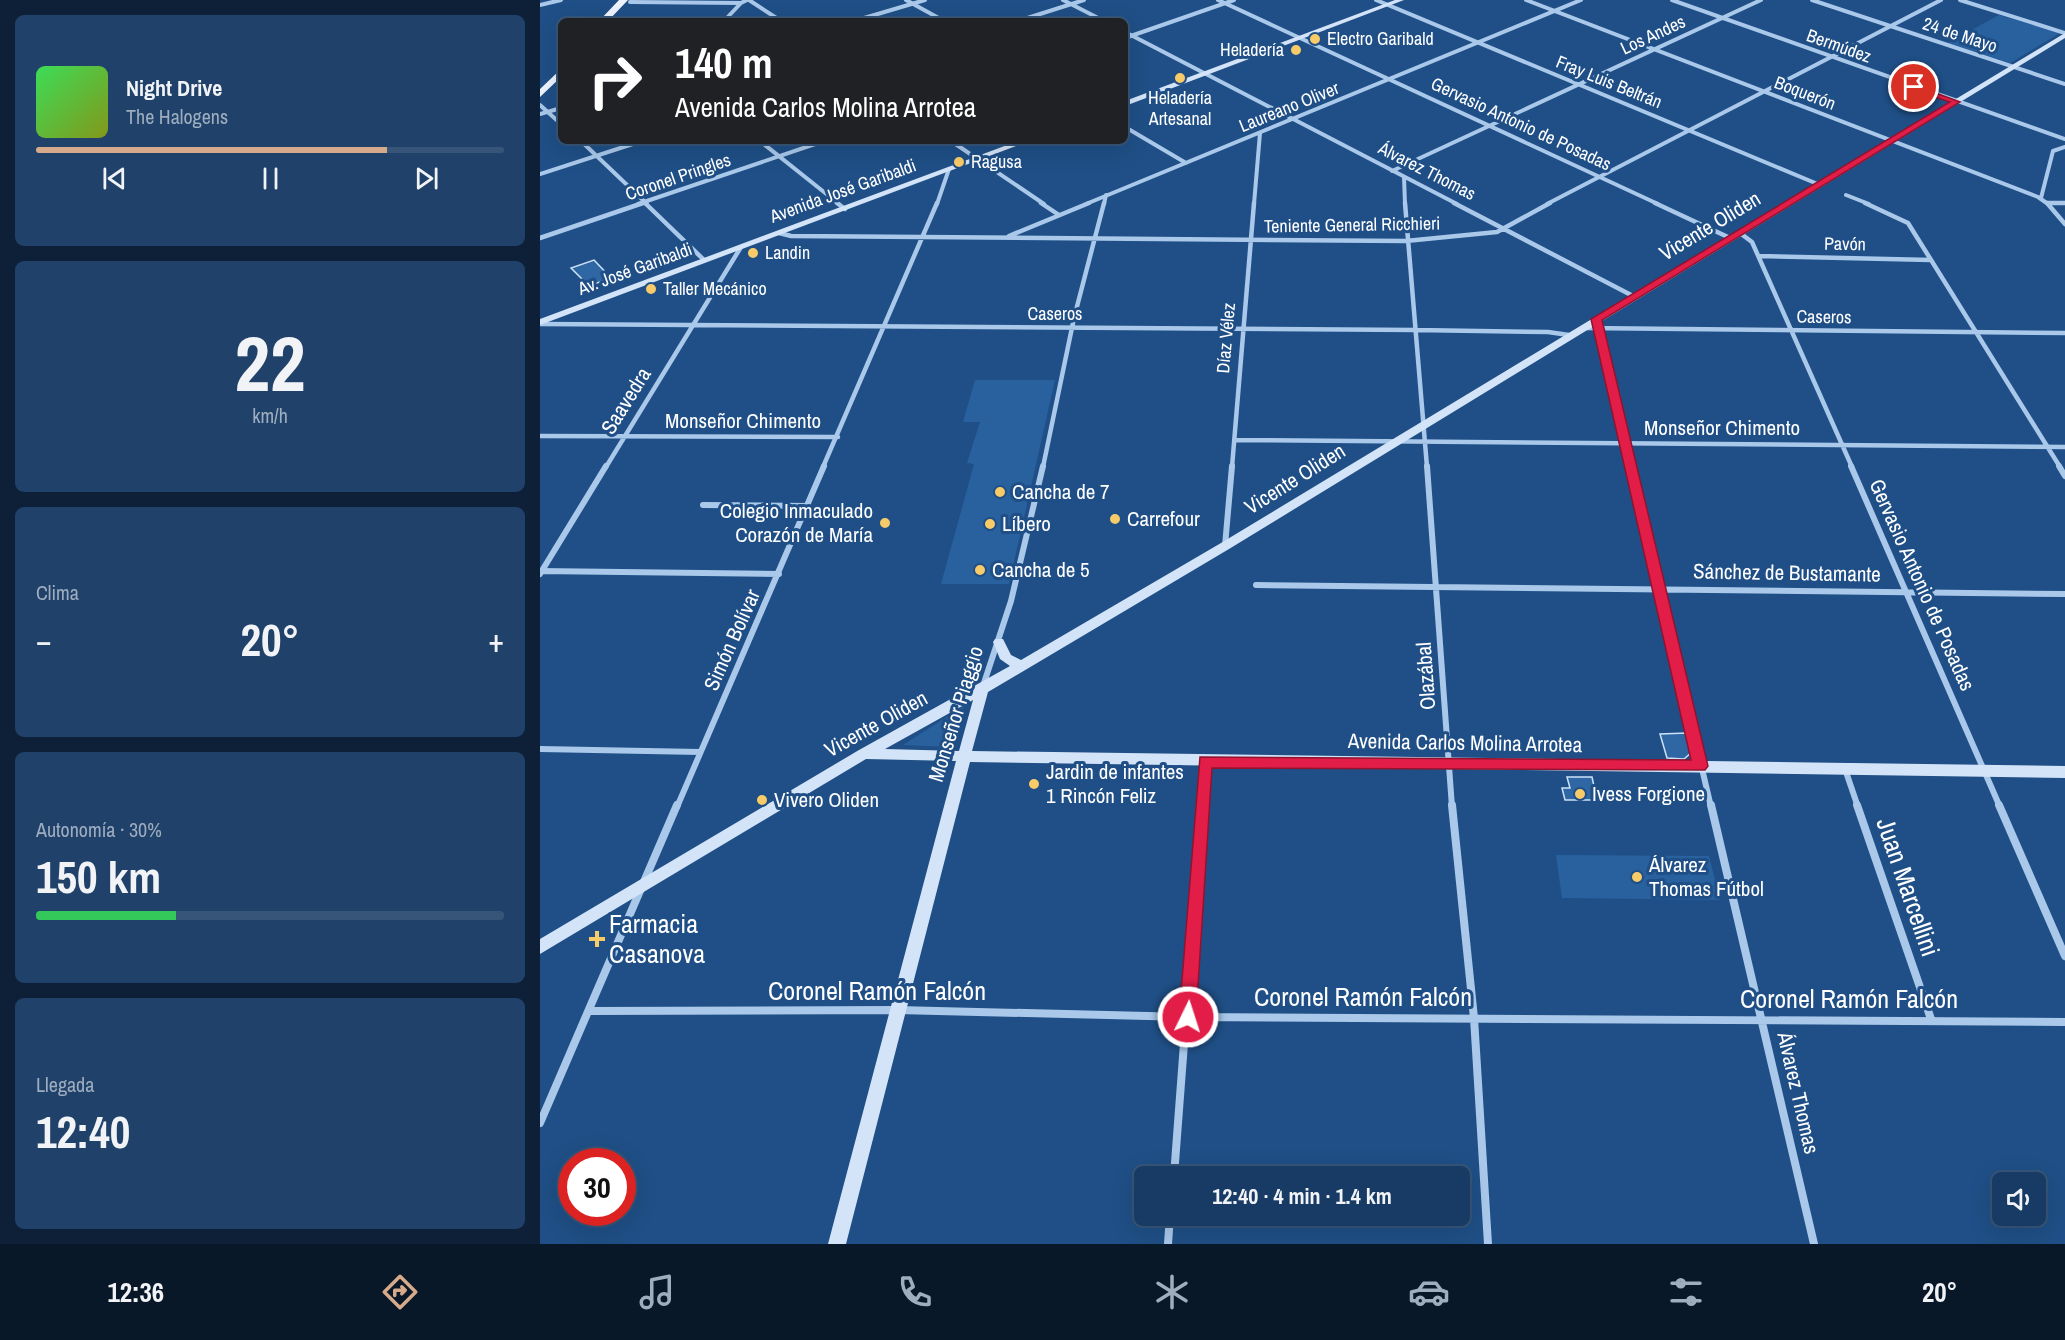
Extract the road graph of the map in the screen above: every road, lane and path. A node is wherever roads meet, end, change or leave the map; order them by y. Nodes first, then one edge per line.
1 (561, 0) edge
2 (748, 0) edge
3 (906, 0) edge
4 (925, 0) edge
5 (1063, 0) edge
6 (1084, 0) edge
7 (1218, 0) edge
8 (1234, 0) edge
9 (1376, 0) edge
10 (1401, 0) edge
11 (1526, 0) edge
12 (1581, 0) edge
13 (1672, 0) edge
14 (1761, 0) edge
15 (1812, 0) edge
16 (1941, 0) edge
17 (1960, 0) edge
18 (629, 1) edge
19 (741, 3) junction
20 (913, 3) junction
21 (1225, 3) junction
22 (1071, 4) junction
23 (540, 5) edge
24 (1388, 5) junction
25 (1555, 11) junction
26 (607, 18) edge
27 (614, 18) edge
28 (727, 18) edge
29 (776, 18) edge
30 (864, 18) edge
31 (939, 18) edge
32 (1027, 18) edge
33 (1098, 18) edge
34 (1723, 18) junction
35 (1889, 26) junction
36 (1128, 34) edge
37 (2065, 34) edge
38 (1132, 36) junction
39 (1128, 37) edge
40 (1300, 38) junction
41 (1478, 43) junction
42 (1654, 49) junction
43 (1830, 57) junction
44 (558, 66) edge
45 (2013, 67) junction
46 (1206, 73) junction
47 (558, 75) edge
48 (1390, 79) junction
49 (540, 84) edge
50 (1578, 84) junction
51 (2065, 84) edge
52 (1766, 92) junction
53 (540, 94) edge
54 (1956, 102) junction
55 (1128, 103) edge
56 (540, 105) edge
57 (558, 109) edge
58 (548, 112) junction
59 (540, 114) edge
60 (1293, 119) junction
61 (558, 121) edge
62 (1490, 126) junction
63 (1128, 129) edge
64 (1689, 130) junction
65 (1260, 133) junction
66 (2065, 140) edge
67 (1891, 141) junction
68 (583, 144) edge
69 (633, 144) edge
70 (764, 144) edge
71 (815, 144) edge
72 (955, 144) edge
73 (1017, 144) edge
74 (2065, 147) edge
75 (597, 156) junction
76 (779, 156) junction
77 (977, 159) junction
78 (1186, 163) junction
79 (949, 169) junction
80 (1392, 171) junction
81 (540, 174) edge
82 (1404, 177) junction
83 (1597, 177) junction
84 (1820, 185) junction
85 (1106, 195) junction
86 (1846, 195) dead end
87 (2041, 198) junction
88 (645, 202) junction
89 (2047, 203) junction
90 (2065, 203) edge
91 (845, 209) junction
92 (1059, 215) junction
93 (2065, 224) edge
94 (1504, 228) junction
95 (779, 233) junction
96 (1740, 233) junction
97 (923, 236) junction
98 (1006, 237) junction
99 (540, 238) edge
100 (1095, 238) junction
101 (1730, 238) junction
102 (1251, 239) junction
103 (1406, 241) junction
104 (741, 247) junction
105 (1759, 256) junction
106 (704, 260) junction
107 (1931, 260) junction
108 (1633, 296) junction
109 (540, 323) edge
110 (1597, 323) junction
111 (694, 325) junction
112 (885, 326) junction
113 (1072, 328) junction
114 (1243, 329) junction
115 (1416, 330) junction
116 (1792, 330) junction
117 (1976, 332) junction
118 (2065, 333) edge
119 (1569, 335) junction
120 (1424, 423) junction
121 (540, 436) edge
122 (623, 436) junction
123 (838, 437) junction
124 (1235, 440) junction
125 (1396, 440) junction
126 (1426, 441) junction
127 (1624, 443) junction
128 (1843, 445) junction
129 (2047, 447) junction
130 (2065, 447) edge
131 (2065, 476) edge
132 (703, 505) dead end
133 (808, 506) junction
134 (1225, 546) junction
135 (541, 572) edge
136 (779, 574) junction
137 (1256, 585) dead end
138 (1437, 586) junction
139 (1658, 588) junction
140 (1907, 592) junction
141 (2065, 594) edge
142 (999, 642) junction
143 (1023, 665) junction
144 (981, 689) junction
145 (540, 749) edge
146 (700, 752) junction
147 (864, 754) junction
148 (963, 756) junction
149 (1205, 761) junction
150 (1448, 764) junction
151 (1700, 766) junction
152 (1845, 769) junction
153 (1985, 771) junction
154 (2065, 772) edge
155 (644, 885) junction
156 (540, 947) edge
157 (2065, 956) edge
158 (897, 1010) junction
159 (589, 1011) junction
160 (1188, 1017) junction
161 (1474, 1018) junction
162 (1930, 1019) junction
163 (1763, 1021) junction
164 (2065, 1022) edge
165 (540, 1123) edge
166 (1175, 1166) edge
167 (1169, 1226) edge
168 (837, 1244) edge
169 (1168, 1244) edge
170 (1488, 1244) edge
171 (1814, 1244) edge

1 - 23 street
2 - 19 street
2 - 29 street
3 - 20 street
4 - 20 street
5 - 22 street
6 - 22 street
7 - 21 street, Gervasio Antonio de Posadas
8 - 21 street
9 - 24 street, Fray Luis Beltrán
10 - 24 street
11 - 25 street, Boquerón
12 - 25 street, Laureano Oliver
13 - 34 street, Bermúdez
14 - 34 street, Los Andes
15 - 35 street, 24 de Mayo
16 - 35 street, Teniente General Ricchieri
17 - 37 street
18 - 19 street
18 - 26 main road
18 - 27 main road
19 - 28 street
20 - 30 street
20 - 31 street
21 - 38 street
21 - 40 street, Gervasio Antonio de Posadas
22 - 32 street
22 - 33 street
24 - 40 street
24 - 41 street, Fray Luis Beltrán
25 - 41 street, Laureano Oliver
25 - 42 street, Boquerón
34 - 42 street, Los Andes
34 - 43 street, Bermúdez
35 - 43 street, Teniente General Ricchieri
35 - 45 street, 24 de Mayo
36 - 38 street, Álvarez Thomas
37 - 45 street, Vicente Oliden
38 - 39 street
38 - 46 street, Álvarez Thomas
40 - 46 street
40 - 48 street, Gervasio Antonio de Posadas
41 - 48 street, Laureano Oliver
41 - 50 street, Fray Luis Beltrán
42 - 50 street, Los Andes
42 - 52 street, Boquerón
43 - 52 street, Teniente General Ricchieri
43 - 54 street, Bermúdez
44 - 49 main road
45 - 51 street, 24 de Mayo
45 - 54 street, Vicente Oliden
46 - 55 street
46 - 60 street, Álvarez Thomas
47 - 53 main road
48 - 60 street, Laureano Oliver
48 - 62 street, Gervasio Antonio de Posadas
50 - 62 street, Los Andes
50 - 64 street, Fray Luis Beltrán
52 - 64 street, Teniente General Ricchieri
52 - 67 street, Boquerón
54 - 66 street, Bermúdez
54 - 67 street, Vicente Oliden
56 - 58 street
57 - 58 street
58 - 59 street
58 - 61 street
60 - 65 street, Laureano Oliver
60 - 80 street, Álvarez Thomas
62 - 80 street, Los Andes
62 - 83 street, Gervasio Antonio de Posadas
63 - 78 street
64 - 83 street, Teniente General Ricchieri
64 - 84 street, Fray Luis Beltrán
65 - 78 street, Laureano Oliver
65 - 102 street, Díaz Vélez
67 - 84 street, Vicente Oliden
67 - 87 street, Boquerón
68 - 75 street
69 - 75 street
70 - 76 street
71 - 76 street, Coronel Pringles
72 - 77 street
73 - 77 street, Avenida José Garibaldi
74 - 87 street
75 - 81 street
75 - 88 street
76 - 88 street, Coronel Pringles
76 - 91 street
77 - 79 street, Avenida José Garibaldi
77 - 92 street
78 - 85 street, Laureano Oliver
79 - 91 street, Avenida José Garibaldi
79 - 97 street, Simón Bolívar
80 - 82 street, Álvarez Thomas
82 - 94 street, Álvarez Thomas
82 - 103 street, Olazábal
83 - 94 street, Teniente General Ricchieri
83 - 101 street, Gervasio Antonio de Posadas
84 - 96 street, Vicente Oliden
85 - 92 street, Laureano Oliver
85 - 100 street, Monseñor Piaggio
86 - 107 street
87 - 89 street, Boquerón
88 - 99 street, Coronel Pringles
88 - 106 street
89 - 90 street
89 - 93 street, Boquerón
91 - 95 street, Avenida José Garibaldi
92 - 98 street, Laureano Oliver
94 - 103 street, Teniente General Ricchieri
94 - 108 street, Álvarez Thomas
95 - 97 street, Teniente General Ricchieri
95 - 104 street, Avenida José Garibaldi
96 - 101 street, Vicente Oliden
96 - 105 street, Gervasio Antonio de Posadas
97 - 98 street, Teniente General Ricchieri
97 - 112 street, Simón Bolívar
98 - 100 street, Teniente General Ricchieri
100 - 102 street, Teniente General Ricchieri
100 - 113 street, Monseñor Piaggio
101 - 108 street, Vicente Oliden
102 - 103 street, Teniente General Ricchieri
102 - 114 street, Díaz Vélez
103 - 115 street, Olazábal
104 - 106 street, Av. José Garibaldi
104 - 111 street, Saavedra
105 - 107 street, Pavón
105 - 116 street, Gervasio Antonio de Posadas
106 - 109 street, Av. José Garibaldi
107 - 117 street
108 - 110 street, Vicente Oliden
109 - 111 street, Caseros
110 - 116 street, Caseros
110 - 119 street, Vicente Oliden
110 - 127 street, Álvarez Thomas
111 - 112 street, Caseros
111 - 122 street, Saavedra
112 - 113 street, Caseros
112 - 123 street, Simón Bolívar
113 - 114 street, Caseros
113 - 142 street, Monseñor Piaggio
114 - 115 street, Caseros
114 - 124 street, Díaz Vélez
115 - 119 street, Caseros
115 - 120 street, Olazábal
116 - 117 street, Caseros
116 - 128 street, Gervasio Antonio de Posadas
117 - 118 street, Caseros
117 - 129 street
119 - 120 street, Vicente Oliden
120 - 125 street, Vicente Oliden
120 - 126 street, Olazábal
121 - 122 street, Monseñor Chimento
122 - 123 street, Monseñor Chimento
122 - 135 street, Saavedra
123 - 133 street, Simón Bolívar
124 - 125 street, Monseñor Chimento
124 - 134 street, Díaz Vélez
125 - 126 street, Monseñor Chimento
125 - 134 street, Vicente Oliden
126 - 127 street, Monseñor Chimento
126 - 138 street, Olazábal
127 - 128 street, Monseñor Chimento
127 - 139 street, Álvarez Thomas
128 - 129 street, Monseñor Chimento
128 - 140 street, Gervasio Antonio de Posadas
129 - 130 street, Monseñor Chimento
129 - 131 street
132 - 133 street
133 - 136 street, Simón Bolívar
134 - 143 street, Vicente Oliden
135 - 136 street
136 - 146 street, Simón Bolívar
137 - 138 street, Sánchez de Bustamante
138 - 139 street, Sánchez de Bustamante
138 - 150 street, Olazábal
139 - 140 street, Sánchez de Bustamante
139 - 151 street, Álvarez Thomas
140 - 141 street, Sánchez de Bustamante
140 - 153 street, Gervasio Antonio de Posadas
142 - 143 street
142 - 144 street, Monseñor Piaggio
143 - 144 street, Vicente Oliden
144 - 147 street, Vicente Oliden
144 - 148 street, Monseñor Piaggio
145 - 146 street
146 - 155 street, Simón Bolívar
147 - 148 street, Avenida Carlos Molina Arrotea
147 - 155 street, Vicente Oliden
148 - 149 street, Avenida Carlos Molina Arrotea
148 - 158 street, Monseñor Piaggio
149 - 150 street, Avenida Carlos Molina Arrotea
149 - 160 street
150 - 151 street, Avenida Carlos Molina Arrotea
150 - 161 street, Olazábal
151 - 152 street, Avenida Carlos Molina Arrotea
151 - 163 street, Álvarez Thomas
152 - 153 street, Avenida Carlos Molina Arrotea
152 - 162 street, Juan Marcellini
153 - 154 street, Avenida Carlos Molina Arrotea
153 - 157 street, Gervasio Antonio de Posadas
155 - 156 street, Vicente Oliden
155 - 159 street, Simón Bolívar
158 - 159 street, Coronel Ramón Falcón
158 - 160 street, Coronel Ramón Falcón
158 - 168 street, Monseñor Piaggio
159 - 165 street, Simón Bolívar
160 - 161 street, Coronel Ramón Falcón
160 - 166 street
161 - 163 street, Coronel Ramón Falcón
161 - 170 street, Olazábal
162 - 163 street, Coronel Ramón Falcón
162 - 164 street, Coronel Ramón Falcón
163 - 171 street, Álvarez Thomas
167 - 169 street

